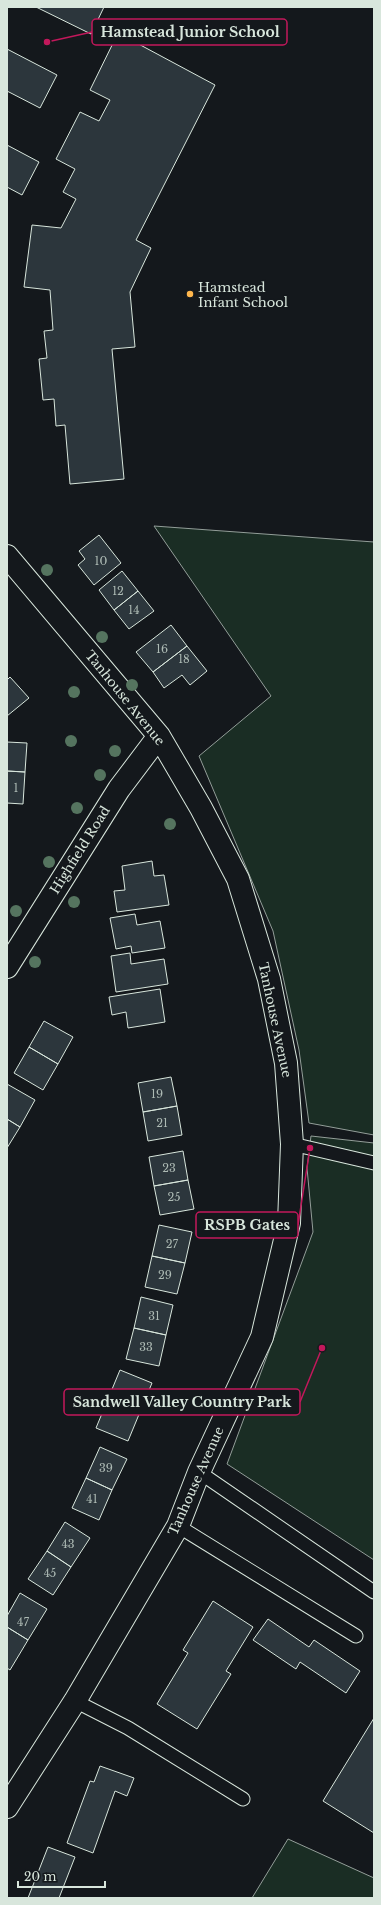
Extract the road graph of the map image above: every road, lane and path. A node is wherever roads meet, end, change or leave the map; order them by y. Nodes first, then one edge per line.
1 (7, 556) edge
2 (159, 736) junction
3 (7, 967) edge
4 (292, 1144) junction
5 (374, 1163) edge
6 (199, 1472) junction
7 (178, 1526) junction
8 (374, 1592) edge
9 (356, 1636) dead end
10 (75, 1701) junction
11 (243, 1799) dead end
12 (7, 1807) edge

1 - 2 street, Tanhouse Avenue
2 - 3 street, Highfield Road
2 - 4 street, Tanhouse Avenue
4 - 5 lane
4 - 6 street, Tanhouse Avenue
6 - 7 street, Tanhouse Avenue
6 - 8 lane
7 - 9 lane
7 - 10 street, Tanhouse Avenue
10 - 11 lane
10 - 12 street, Tanhouse Avenue

